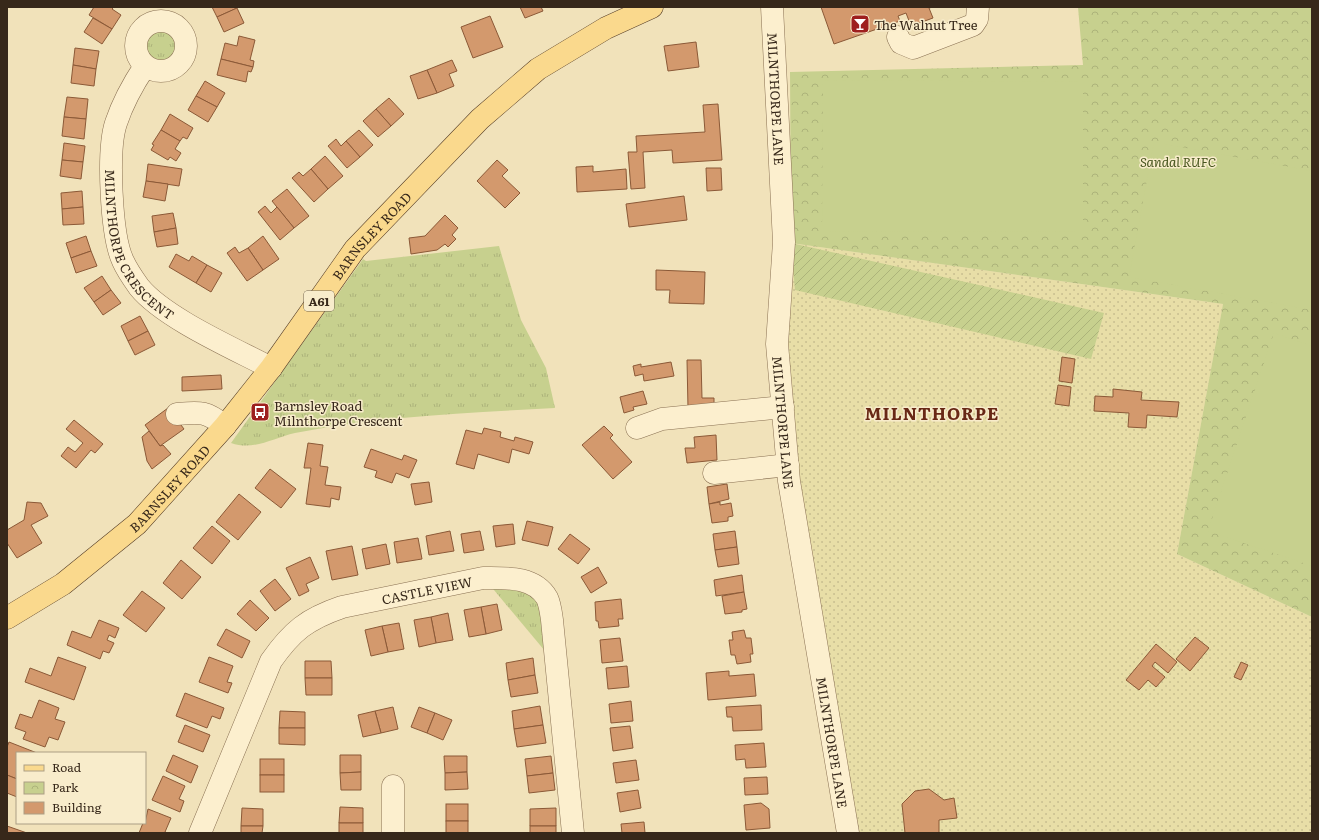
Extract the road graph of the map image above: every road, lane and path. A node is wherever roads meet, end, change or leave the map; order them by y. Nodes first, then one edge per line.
1 (652, 7) edge
2 (772, 7) edge
3 (978, 7) edge
4 (898, 37) dead end
5 (145, 66) dead end
6 (271, 368) junction
7 (783, 407) junction
8 (177, 414) dead end
9 (225, 426) junction
10 (636, 428) dead end
11 (788, 465) junction
12 (714, 473) dead end
13 (7, 618) edge
14 (393, 786) dead end
15 (200, 833) edge
16 (393, 833) edge
17 (573, 833) edge
18 (848, 833) edge

1 - 6 main road, BARNSLEY ROAD / A61
2 - 7 street, MILNTHORPE LANE
3 - 4 street
5 - 6 street, MILNTHORPE CRESCENT
6 - 9 main road, BARNSLEY ROAD / A61
7 - 10 street
7 - 11 street, MILNTHORPE LANE
8 - 9 street
9 - 13 main road, BARNSLEY ROAD / A61
11 - 12 street
11 - 18 street, MILNTHORPE LANE
14 - 16 street
15 - 17 street, CASTLE VIEW

